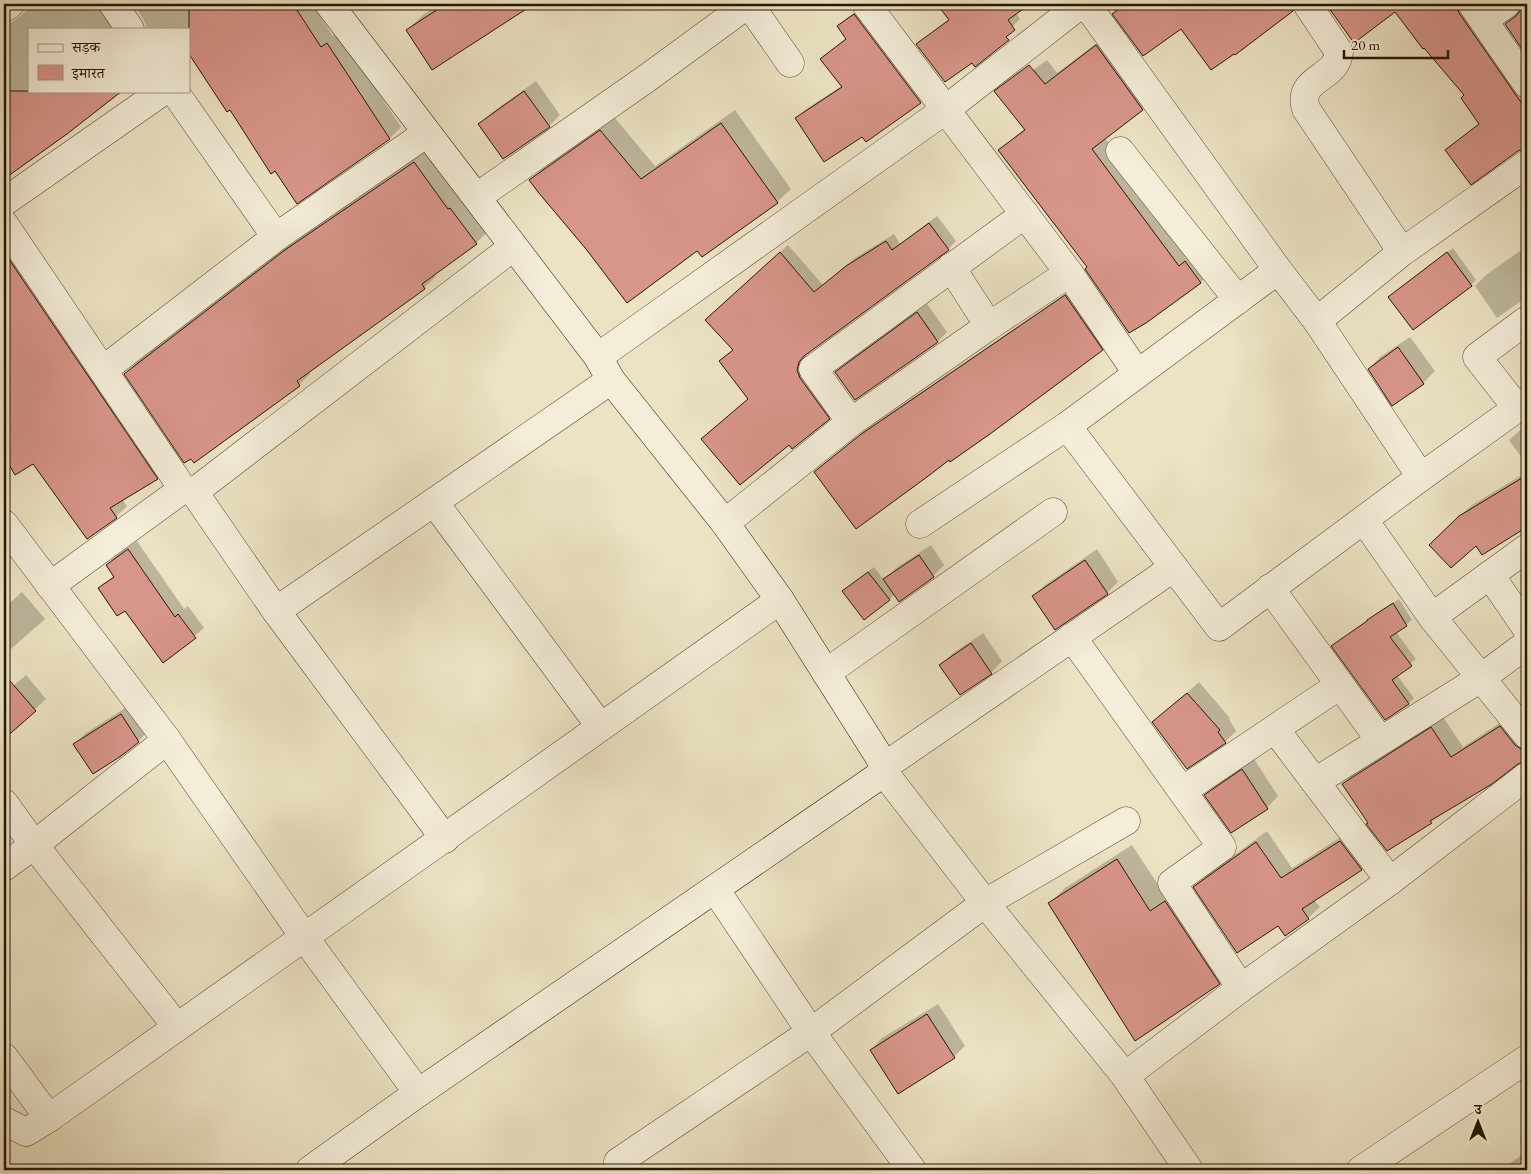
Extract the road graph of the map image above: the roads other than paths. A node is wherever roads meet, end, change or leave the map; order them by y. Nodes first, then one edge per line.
1 (10, 4) edge
2 (113, 4) edge
3 (329, 4) edge
4 (749, 4) edge
5 (866, 4) edge
6 (1081, 4) edge
7 (1086, 4) edge
8 (1307, 4) edge
9 (1506, 4) edge
10 (4, 8) edge
11 (1478, 12) edge
12 (129, 28) edge
13 (790, 63) dead end
14 (1527, 84) edge
15 (162, 92) edge
16 (175, 92) edge
17 (945, 110) junction
18 (427, 133) junction
19 (1120, 151) dead end
20 (1527, 164) edge
21 (477, 197) junction
22 (4, 202) edge
23 (1025, 214) junction
24 (4, 224) edge
25 (276, 237) junction
26 (513, 247) junction
27 (1402, 252) junction
28 (952, 268) junction
29 (1278, 270) junction
30 (1069, 273) junction
31 (1238, 300) junction
32 (1527, 320) edge
33 (1317, 321) junction
34 (989, 326) junction
35 (598, 357) junction
36 (103, 370) junction
37 (1137, 373) junction
38 (611, 380) junction
39 (1522, 404) edge
40 (851, 422) junction
41 (1067, 426) junction
42 (1421, 477) junction
43 (188, 491) junction
44 (434, 502) junction
45 (1053, 512) dead end
46 (1364, 520) junction
47 (725, 523) junction
48 (4, 524) edge
49 (920, 524) dead end
50 (1527, 548) edge
51 (1172, 568) junction
52 (1490, 575) junction
53 (50, 586) junction
54 (1270, 588) junction
55 (780, 600) junction
56 (276, 611) junction
57 (1432, 617) junction
58 (1527, 629) edge
59 (1072, 637) junction
60 (1527, 644) edge
61 (826, 673) junction
62 (1481, 678) junction
63 (1340, 685) junction
64 (600, 726) junction
65 (1275, 729) junction
66 (1527, 735) edge
67 (167, 740) junction
68 (1380, 740) junction
69 (884, 769) junction
70 (1527, 776) edge
71 (1315, 782) junction
72 (1182, 791) junction
73 (4, 803) edge
74 (1126, 821) dead end
75 (445, 838) junction
76 (34, 845) junction
77 (4, 866) edge
78 (1390, 881) junction
79 (714, 890) junction
80 (985, 903) junction
81 (305, 938) junction
82 (1241, 988) junction
83 (177, 1027) junction
84 (811, 1032) junction
85 (4, 1057) edge
86 (1527, 1059) edge
87 (1126, 1076) junction
88 (418, 1093) junction
89 (49, 1118) junction
90 (4, 1121) edge
91 (618, 1162) dead end
92 (310, 1170) edge
93 (912, 1170) edge
94 (1189, 1170) edge
95 (1361, 1170) edge

1 - 10 street
2 - 12 street
3 - 18 street
4 - 13 street
4 - 21 street
5 - 17 street
6 - 17 street
7 - 29 street
8 - 27 street
9 - 11 street
11 - 14 street
15 - 22 street
16 - 25 street
17 - 23 street
17 - 35 street
18 - 21 street
18 - 25 street
19 - 31 street
20 - 27 street
21 - 26 street
23 - 28 street
23 - 30 street
24 - 36 street
25 - 36 street
26 - 35 street
26 - 43 street
27 - 33 street
28 - 34 street
28 - 40 street
29 - 31 street
29 - 33 street
30 - 34 street
30 - 37 street
31 - 37 street
32 - 39 street
33 - 42 street
34 - 40 street
35 - 38 street
36 - 43 street
37 - 41 street
38 - 44 street
38 - 47 street
39 - 42 street
40 - 47 street
41 - 49 street
41 - 51 street
42 - 46 street
43 - 53 street
43 - 56 street
44 - 56 street
44 - 64 street
45 - 61 street
46 - 54 street
46 - 57 street
47 - 55 street
48 - 53 street
50 - 52 street
51 - 54 street
51 - 59 street
52 - 57 street
52 - 58 street
53 - 67 street
54 - 63 street
55 - 61 street
55 - 64 street
56 - 75 street
57 - 62 street
59 - 69 street
59 - 72 street
60 - 62 street
61 - 69 street
62 - 66 street
62 - 68 street
63 - 65 street
63 - 68 street
64 - 75 street
65 - 71 street
65 - 72 street
67 - 76 street
67 - 81 street
68 - 71 street
69 - 79 street
69 - 80 street
70 - 78 street
71 - 78 street
72 - 82 street
73 - 76 street
74 - 80 street
75 - 81 street
76 - 77 street
76 - 83 street
78 - 82 street
79 - 84 street
79 - 88 street
80 - 84 street
80 - 87 street
81 - 83 street
81 - 88 street
82 - 87 street
83 - 89 street
84 - 91 street
84 - 93 street
85 - 89 street
86 - 95 street
87 - 94 street
88 - 92 street
89 - 90 street

